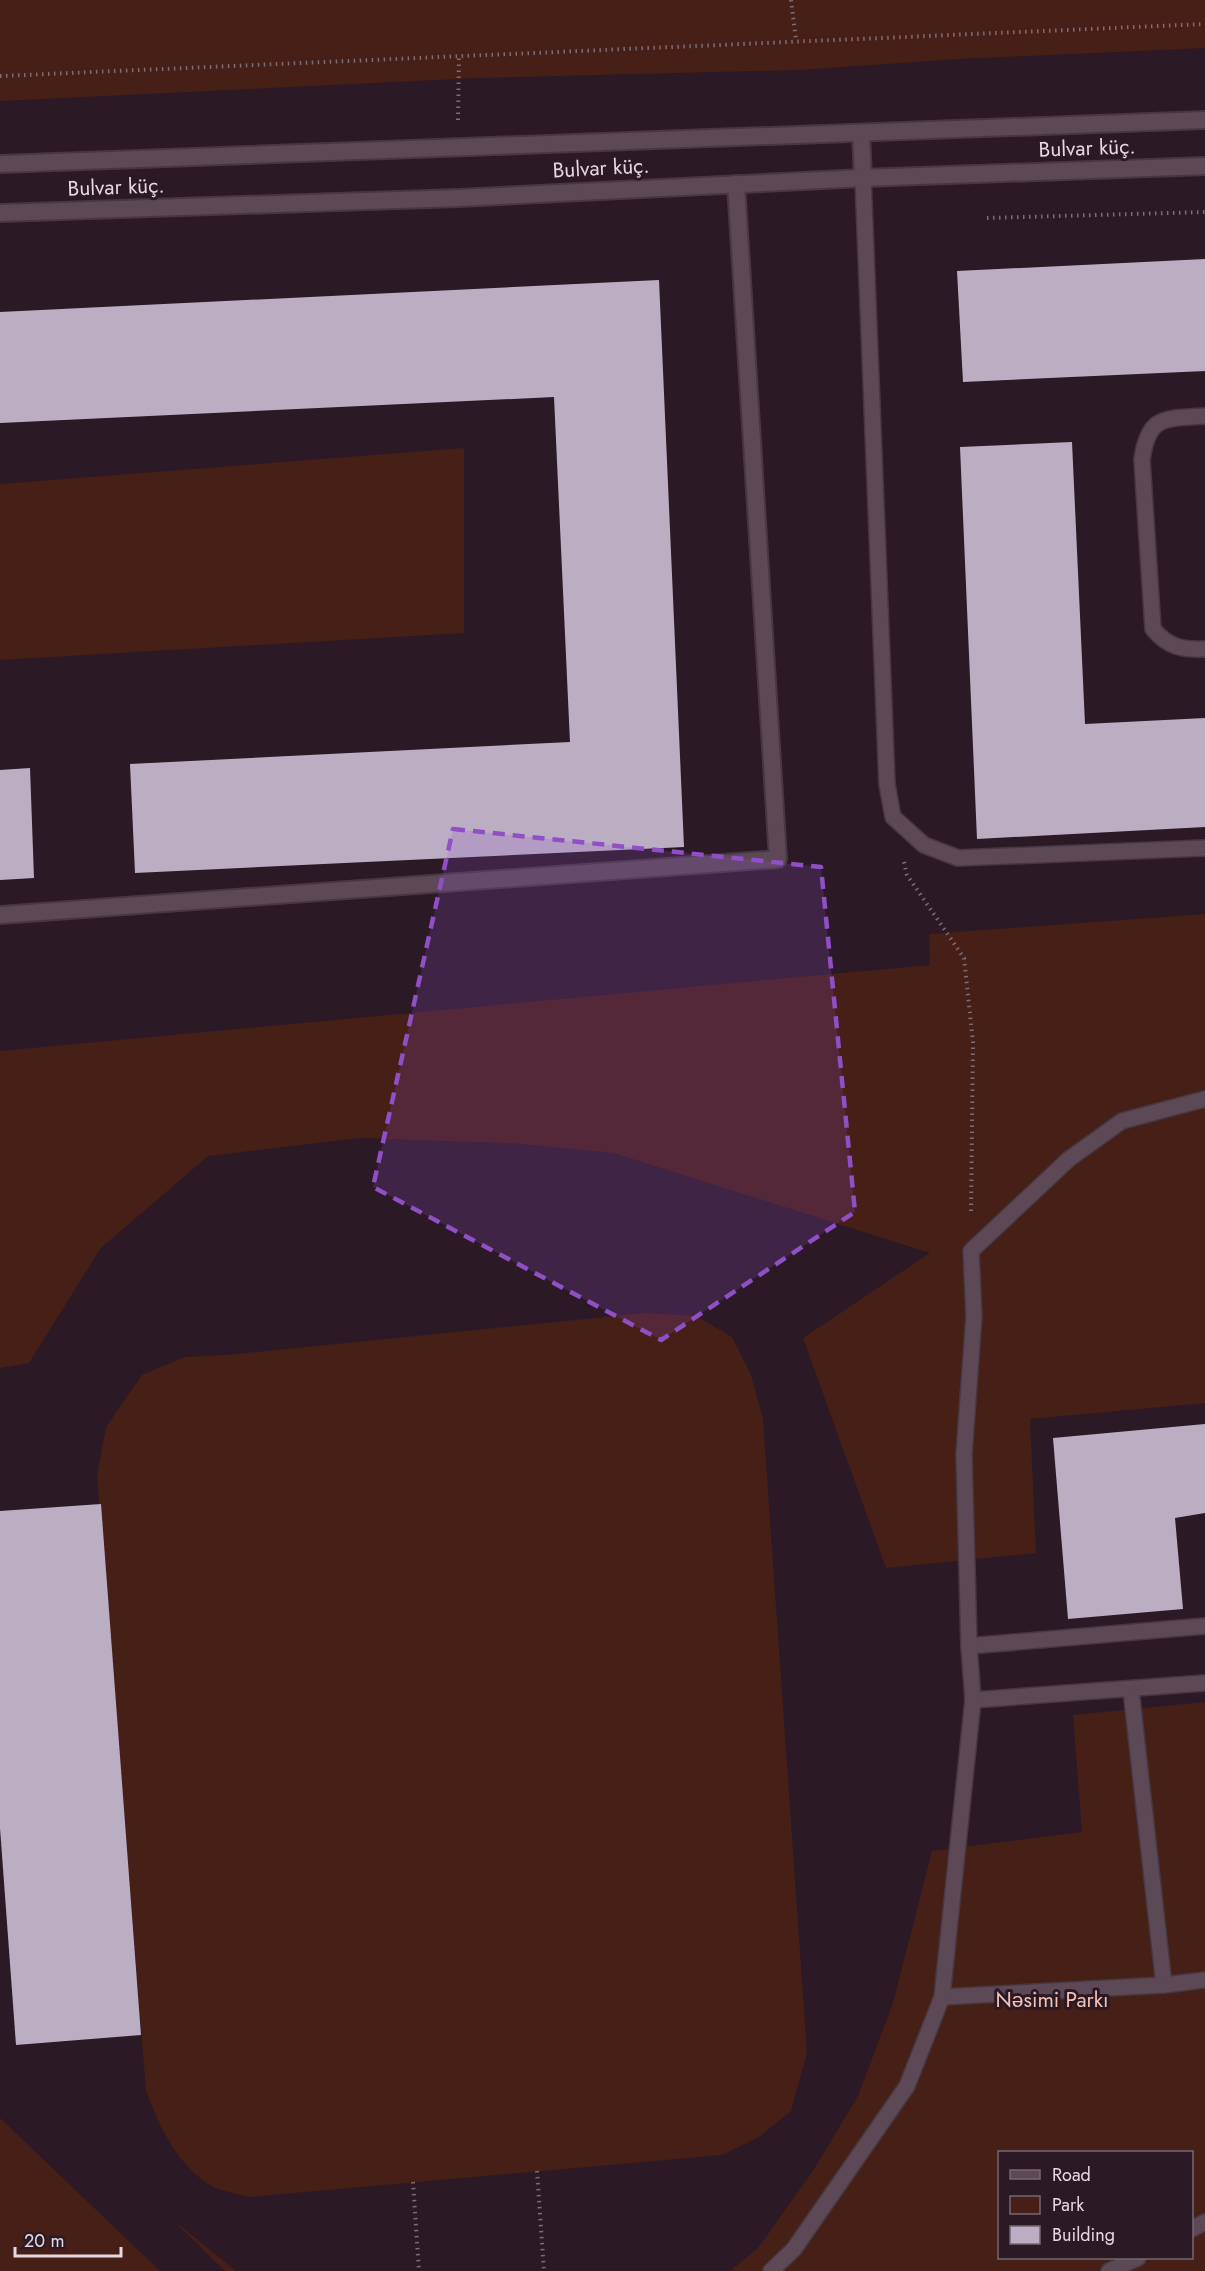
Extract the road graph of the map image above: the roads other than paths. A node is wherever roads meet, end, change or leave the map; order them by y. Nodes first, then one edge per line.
1 (1205, 120) edge
2 (861, 133) junction
3 (0, 164) edge
4 (1205, 166) edge
5 (863, 178) junction
6 (736, 184) junction
7 (0, 213) edge
8 (1205, 416) edge
9 (1205, 649) edge
10 (1205, 848) edge
11 (0, 915) edge
12 (1205, 1099) edge
13 (1205, 1626) edge
14 (969, 1646) junction
15 (1205, 1683) edge
16 (1131, 1690) junction
17 (973, 1700) junction
18 (1205, 1980) edge
19 (1164, 1985) junction
20 (942, 1997) junction
21 (1136, 2259) edge
22 (771, 2271) edge
23 (1109, 2271) edge

1 - 2 street, Bulvar küç.
2 - 3 street, Bulvar küç.
2 - 5 street
4 - 5 street, Bulvar küç.
5 - 6 street, Bulvar küç.
5 - 10 lane
6 - 7 street, Bulvar küç.
6 - 11 street
8 - 9 lane
12 - 14 lane
13 - 14 lane
14 - 17 lane
15 - 16 lane
16 - 17 lane
16 - 19 lane
17 - 20 lane
18 - 19 lane
19 - 20 lane
20 - 22 lane
21 - 23 lane

